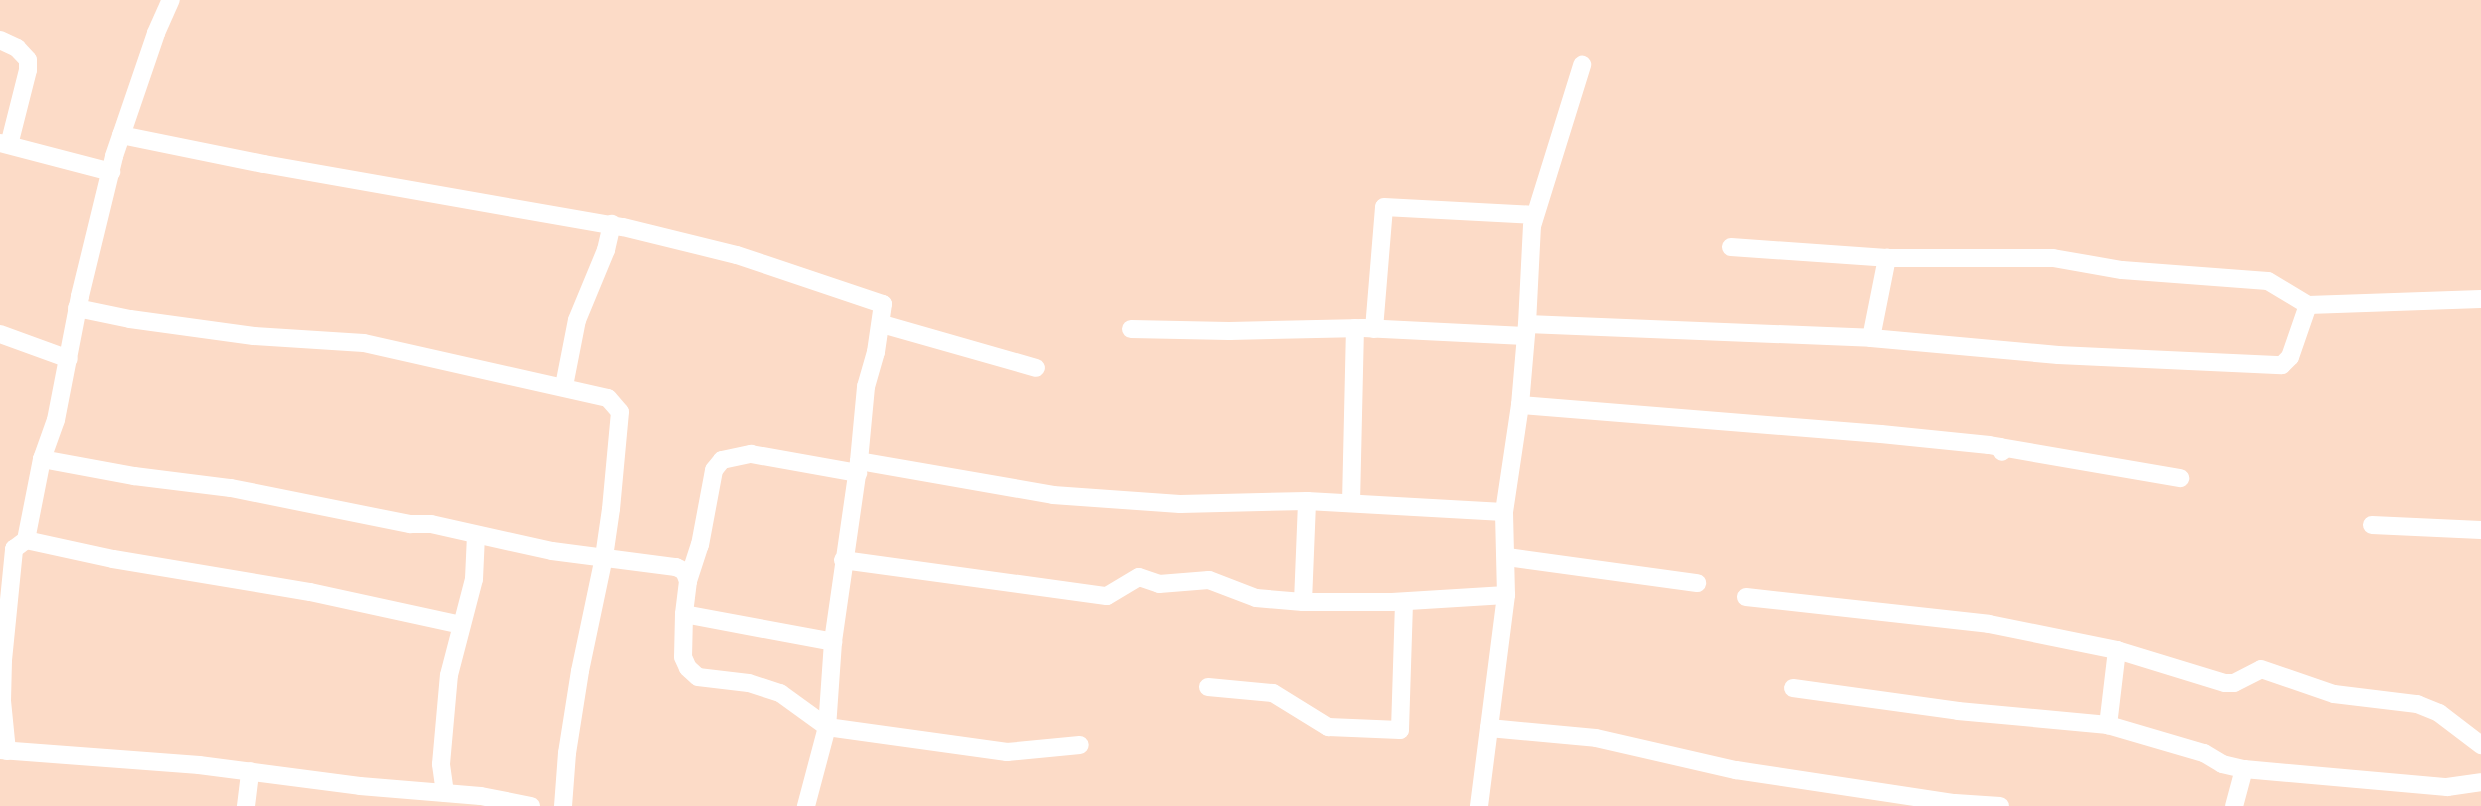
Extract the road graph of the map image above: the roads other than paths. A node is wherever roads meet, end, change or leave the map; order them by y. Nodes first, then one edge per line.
1 (171, 0) edge
2 (0, 40) edge
3 (1582, 65) dead end
4 (121, 135) junction
5 (5, 144) edge
6 (110, 172) junction
7 (1535, 215) junction
8 (612, 224) junction
9 (1731, 247) dead end
10 (1887, 258) junction
11 (2481, 299) edge
12 (2308, 305) junction
13 (77, 307) junction
14 (882, 324) junction
15 (1355, 328) junction
16 (1374, 329) junction
17 (1131, 330) dead end
18 (1526, 330) junction
19 (0, 334) edge
20 (1871, 338) junction
21 (69, 359) junction
22 (1037, 368) dead end
23 (564, 386) junction
24 (1520, 405) junction
25 (42, 459) junction
26 (858, 467) junction
27 (2180, 478) dead end
28 (1307, 501) junction
29 (1350, 503) junction
30 (1504, 512) junction
31 (2372, 525) dead end
32 (2481, 530) edge
33 (476, 535) junction
34 (13, 543) edge
35 (604, 557) junction
36 (1507, 557) junction
37 (843, 560) junction
38 (688, 581) junction
39 (1697, 583) dead end
40 (1506, 595) junction
41 (1746, 597) dead end
42 (1303, 602) junction
43 (1404, 602) junction
44 (684, 614) junction
45 (461, 625) junction
46 (833, 642) junction
47 (2117, 650) junction
48 (1208, 687) dead end
49 (1793, 688) dead end
50 (2108, 725) junction
51 (827, 727) junction
52 (1489, 728) junction
53 (1080, 745) dead end
54 (2481, 745) edge
55 (4, 750) edge
56 (2244, 769) junction
57 (250, 771) junction
58 (2481, 782) edge
59 (445, 793) junction
60 (508, 804) edge
61 (246, 806) edge
62 (531, 806) edge
63 (563, 806) edge
64 (806, 806) edge
65 (1479, 806) edge
66 (2000, 806) edge
67 (2234, 806) edge

1 - 4 street
2 - 5 street
3 - 7 street
4 - 6 street
4 - 8 street
5 - 6 street
6 - 13 street
7 - 16 street
7 - 18 street
8 - 14 street
8 - 23 street
9 - 10 street
10 - 12 street
10 - 20 street
11 - 12 street
12 - 20 street
13 - 21 street
13 - 23 street
14 - 22 street
14 - 26 street
15 - 16 street
15 - 17 street
15 - 29 street
16 - 18 street
18 - 20 street
18 - 24 street
19 - 21 street
21 - 25 street
23 - 35 street
24 - 27 street
24 - 30 street
25 - 33 street
25 - 34 street
26 - 28 street
26 - 37 street
26 - 38 street
28 - 29 street
28 - 42 street
29 - 30 street
30 - 36 street
31 - 32 street
33 - 35 street
33 - 45 street
34 - 45 street
34 - 55 street
35 - 38 street
35 - 63 street
36 - 39 street
36 - 40 street
37 - 42 street
37 - 46 street
38 - 44 street
40 - 43 street
40 - 52 street
41 - 47 street
42 - 43 street
43 - 48 street
44 - 46 street
44 - 51 street
45 - 59 street
46 - 51 street
47 - 50 street
47 - 54 street
49 - 50 street
50 - 56 street
51 - 53 street
51 - 64 street
52 - 65 street
52 - 66 street
55 - 57 street
56 - 58 street
56 - 67 street
57 - 59 street
57 - 61 street
59 - 60 street
60 - 62 street

